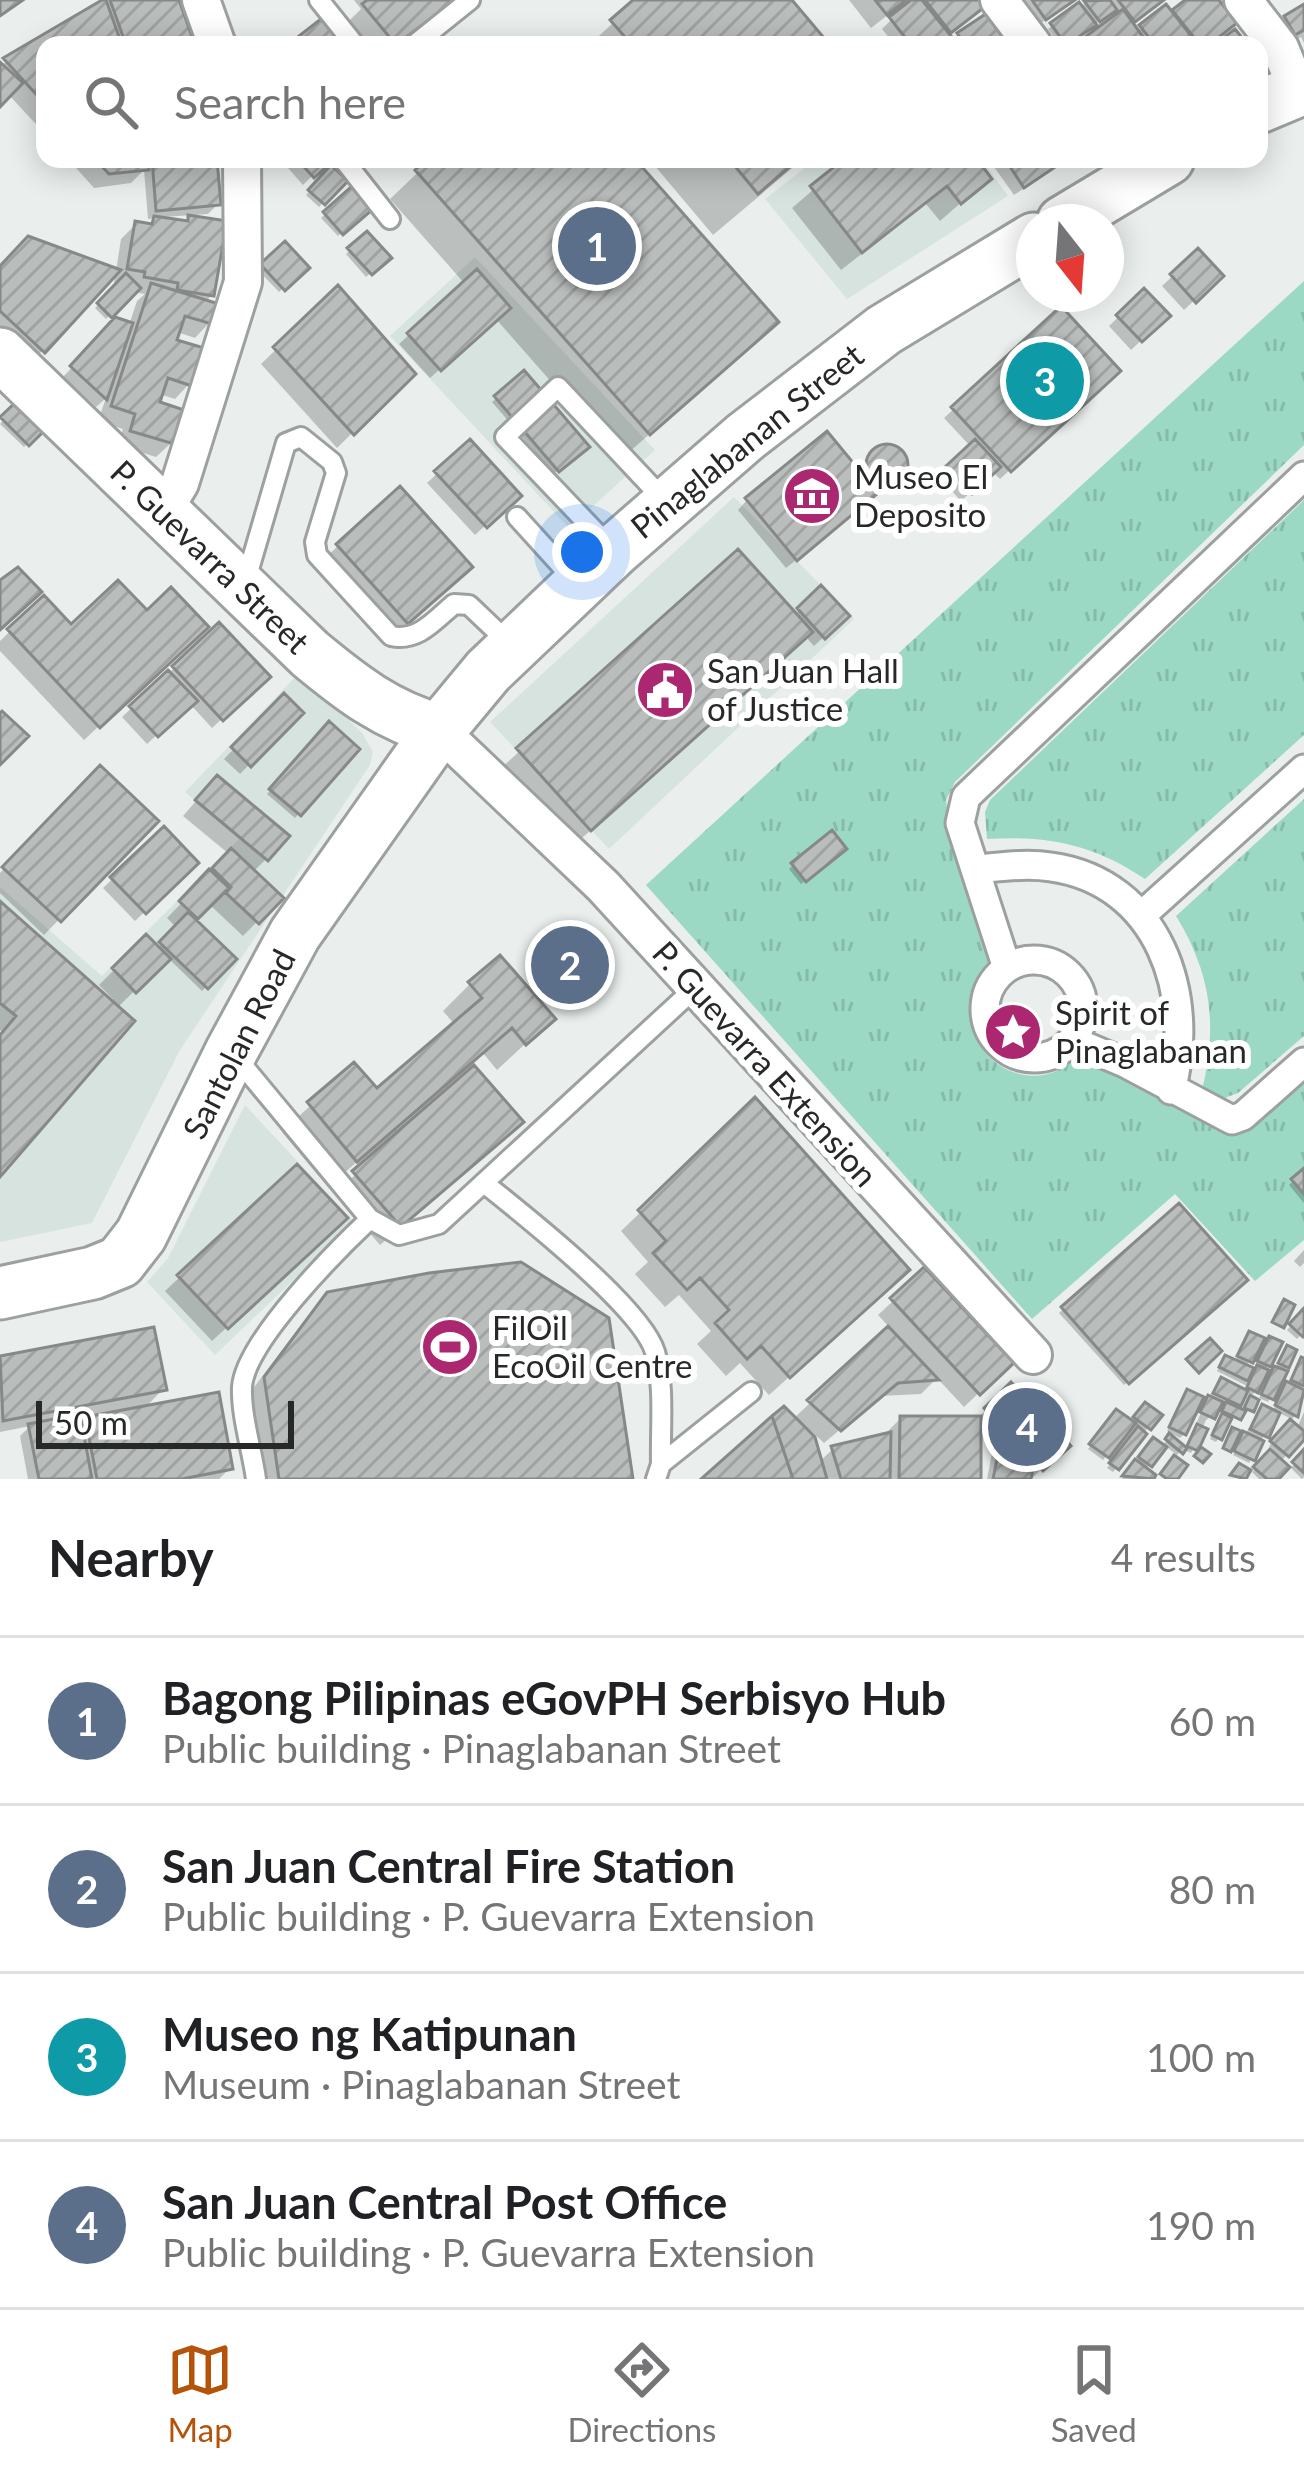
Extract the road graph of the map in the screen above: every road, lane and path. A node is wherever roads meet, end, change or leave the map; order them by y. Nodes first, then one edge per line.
1 (201, 0) edge
2 (320, 0) edge
3 (470, 0) edge
4 (999, 0) edge
5 (1243, 0) edge
6 (214, 36) edge
7 (349, 36) edge
8 (425, 36) edge
9 (1026, 36) edge
10 (1287, 95) edge
11 (242, 168) edge
12 (350, 168) edge
13 (1137, 168) edge
14 (1088, 204) edge
15 (390, 219) dead end
16 (1016, 250) edge
17 (0, 354) edge
18 (1304, 476) edge
19 (667, 504) junction
20 (164, 510) junction
21 (517, 517) dead end
22 (597, 568) junction
23 (244, 587) junction
24 (512, 646) junction
25 (439, 730) junction
26 (1304, 769) edge
27 (976, 869) junction
28 (1142, 915) junction
29 (1007, 968) junction
30 (695, 988) junction
31 (1072, 1041) junction
32 (232, 1052) junction
33 (1304, 1062) edge
34 (1171, 1090) junction
35 (484, 1183) junction
36 (370, 1219) junction
37 (0, 1293) edge
38 (1033, 1355) dead end
39 (752, 1393) dead end
40 (658, 1471) edge
41 (256, 1479) edge

1 - 6 street
2 - 7 lane
3 - 8 lane
4 - 9 street
5 - 10 street
11 - 20 street
12 - 15 lane
13 - 14 main road
16 - 19 main road, Pinaglabanan Street
17 - 20 main road, P. Guevarra Street
18 - 27 street
19 - 22 main road, Pinaglabanan Street
19 - 22 lane
20 - 23 main road, P. Guevarra Street
21 - 22 lane
22 - 24 main road, Pinaglabanan Street
23 - 24 lane
23 - 25 main road, P. Guevarra Street
24 - 25 main road, Pinaglabanan Street
25 - 30 street, P. Guevarra Extension
25 - 32 main road, Santolan Road
26 - 28 street
27 - 28 street
27 - 29 street
28 - 34 street
29 - 31 street
29 - 31 street
30 - 35 lane
30 - 38 street, P. Guevarra Extension
31 - 34 street
32 - 36 lane
32 - 37 main road, Santolan Road
33 - 34 street
35 - 36 lane
35 - 40 lane
36 - 41 lane
39 - 40 lane

